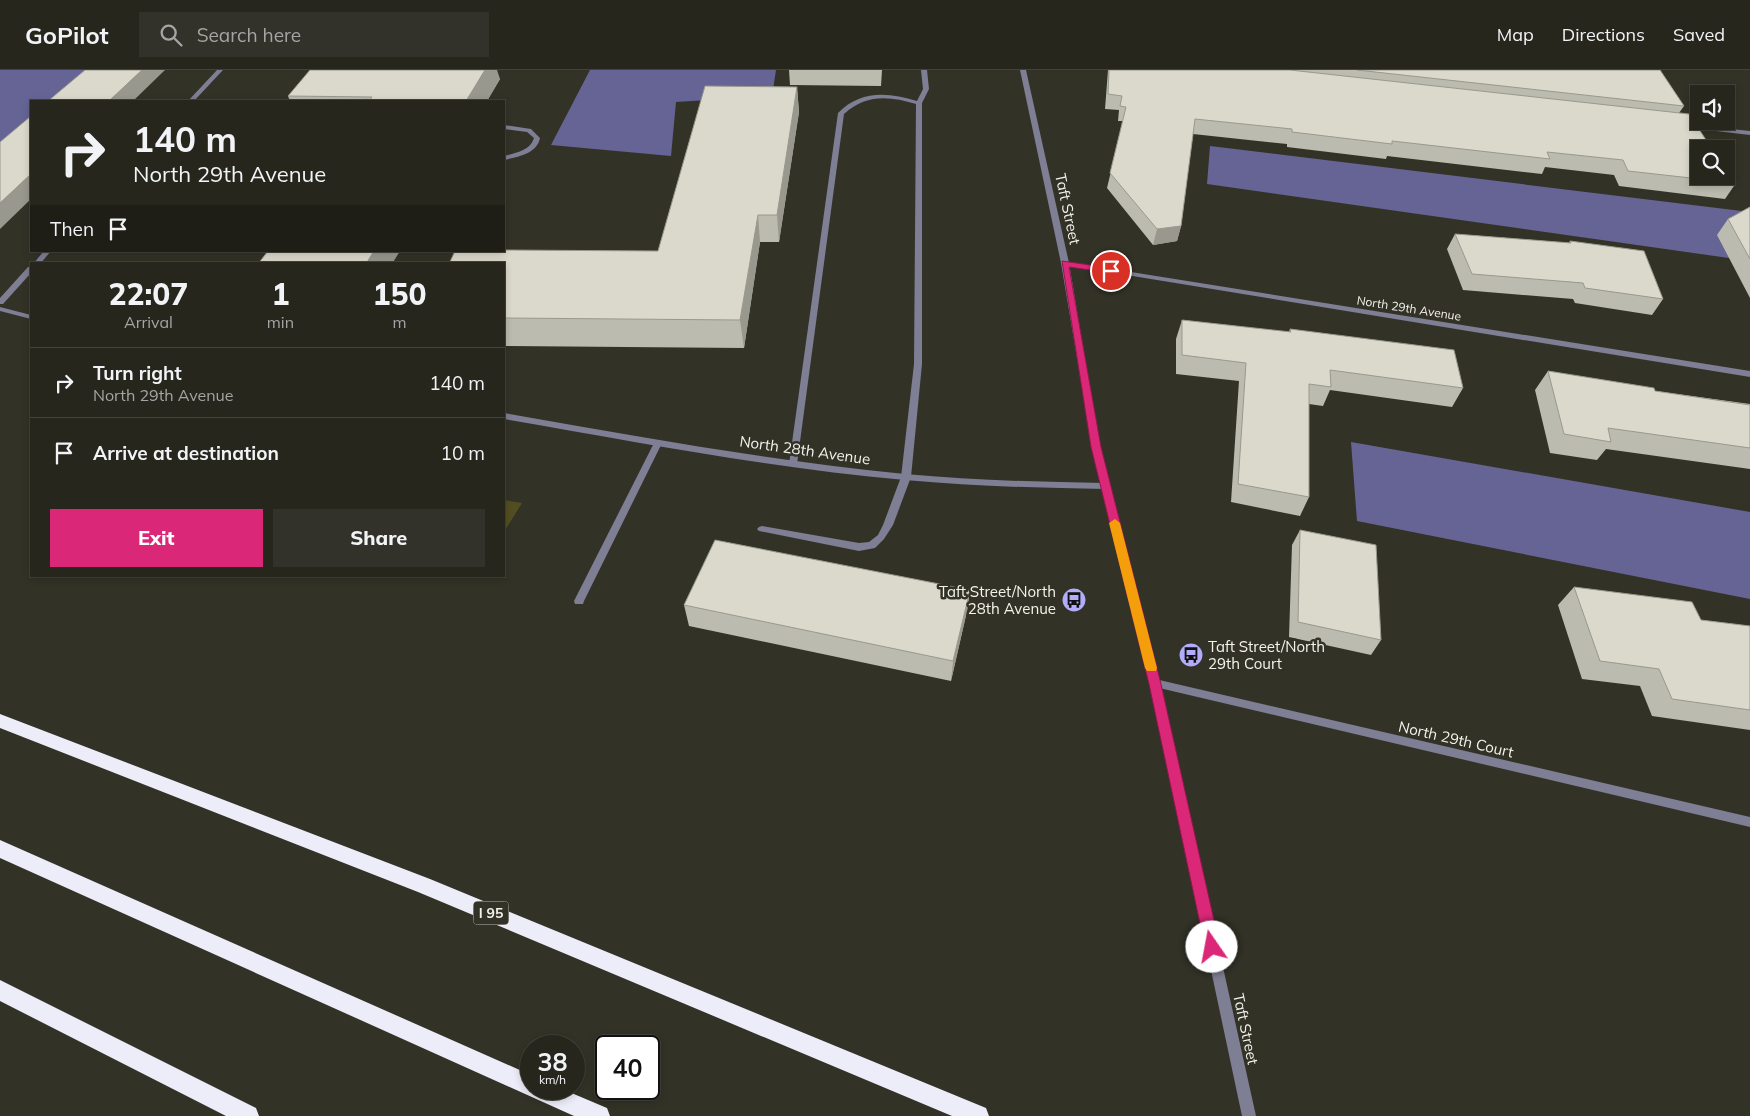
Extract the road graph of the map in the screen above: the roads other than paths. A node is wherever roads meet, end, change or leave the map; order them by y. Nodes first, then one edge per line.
1 (220, 70) edge
2 (924, 70) edge
3 (1022, 70) edge
4 (192, 100) edge
5 (919, 103) junction
6 (1680, 125) edge
7 (505, 127) edge
8 (1750, 133) edge
9 (505, 158) edge
10 (47, 252) edge
11 (38, 262) edge
12 (1065, 263) junction
13 (30, 270) edge
14 (0, 302) edge
15 (0, 309) edge
16 (30, 317) edge
17 (1750, 374) edge
18 (505, 416) edge
19 (658, 443) junction
20 (793, 464) junction
21 (906, 477) junction
22 (1105, 486) junction
23 (762, 529) dead end
24 (579, 601) dead end
25 (1155, 684) junction
26 (0, 721) edge
27 (1750, 822) edge
28 (0, 849) edge
29 (0, 990) edge
30 (520, 1081) edge
31 (563, 1100) edge
32 (248, 1116) edge
33 (599, 1116) edge
34 (978, 1116) edge
35 (1249, 1116) edge

1 - 4 street
2 - 5 street
3 - 12 street, Taft Street
5 - 20 street
5 - 21 street
6 - 8 street
7 - 9 street
10 - 11 street
12 - 17 street, North 29th Avenue
12 - 22 street, Taft Street
13 - 14 street
15 - 16 street
18 - 19 street, North 28th Avenue
19 - 20 street, North 28th Avenue
19 - 24 street
20 - 21 street, North 28th Avenue
21 - 22 street, North 28th Avenue
21 - 23 street
22 - 25 street, Taft Street
25 - 27 street, North 29th Court
25 - 35 street, Taft Street
26 - 34 highway, I 95
28 - 30 highway
29 - 32 highway
31 - 33 highway

